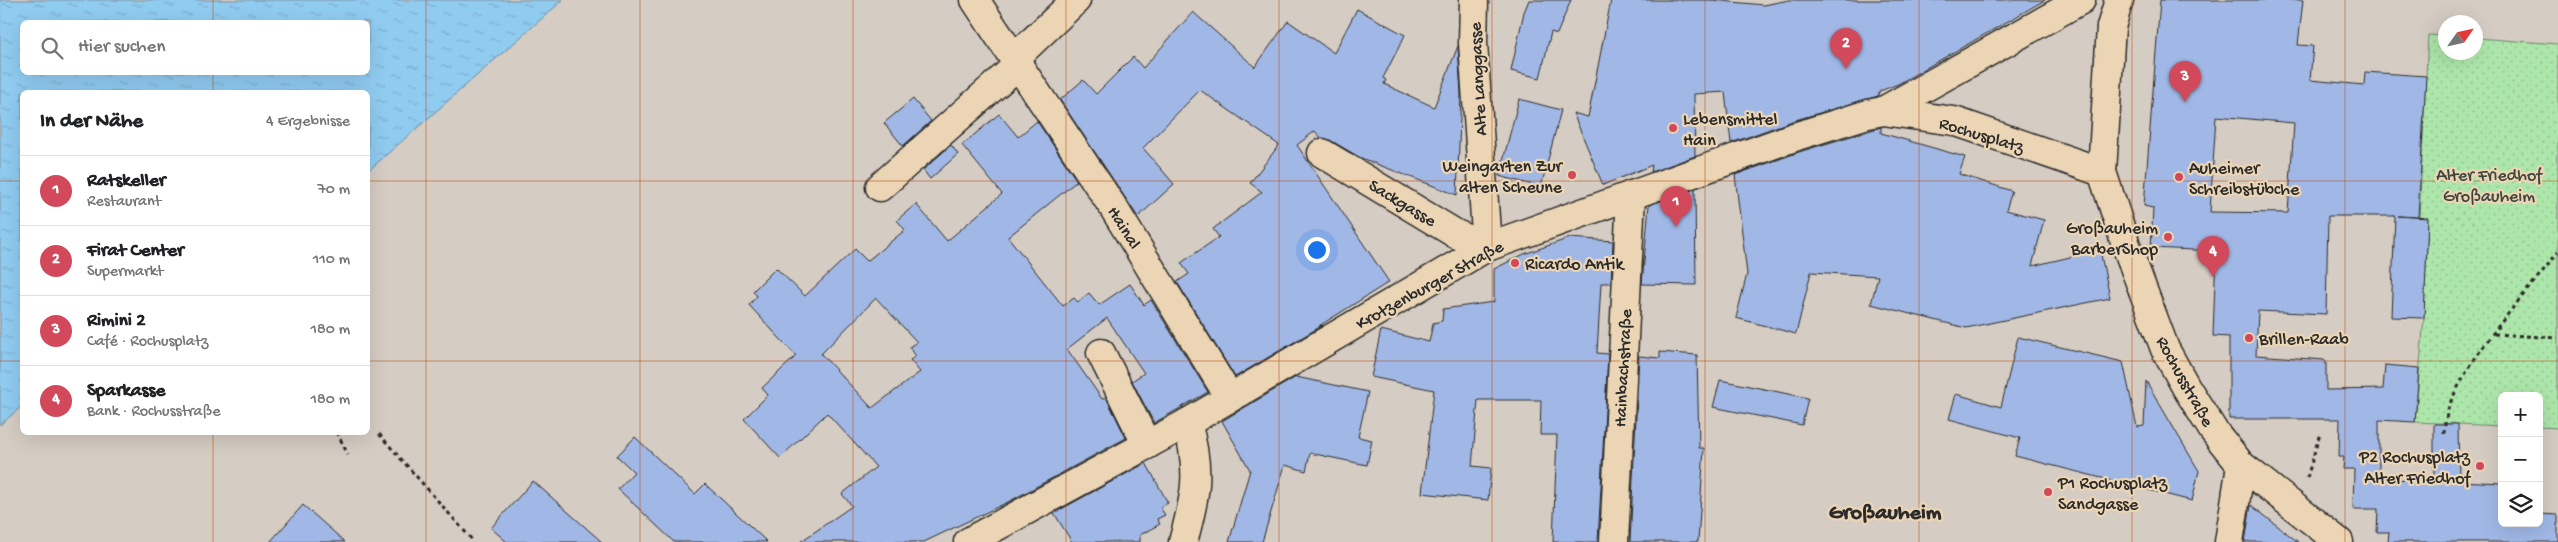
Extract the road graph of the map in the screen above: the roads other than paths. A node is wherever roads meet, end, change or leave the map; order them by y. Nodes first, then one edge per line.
1 (975, 0) edge
2 (1076, 0) edge
3 (1474, 0) edge
4 (2081, 0) edge
5 (2119, 0) edge
6 (1017, 61) junction
7 (1883, 112) junction
8 (1954, 121) joint
9 (1322, 153) dead end
10 (2102, 172) junction
11 (880, 187) dead end
12 (1631, 195) junction
13 (1487, 247) junction
14 (1101, 353) dead end
15 (1230, 398) junction
16 (1187, 423) junction
17 (1147, 445) junction
18 (2241, 465) junction
19 (968, 542) edge
20 (1183, 542) edge
21 (1614, 542) edge
22 (2229, 542) edge
23 (2339, 542) edge

1 - 6 street, Hainal
2 - 6 street
3 - 13 street, Alte Langgasse
4 - 7 street
5 - 10 street
6 - 11 street
6 - 15 street, Hainal
7 - 8 street, Krotzenburger Straße
7 - 12 street, Krotzenburger Straße
8 - 10 street, Rochusplatz
9 - 13 street, Sackgasse
10 - 18 street, Rochusstraße
12 - 13 street, Krotzenburger Straße
12 - 21 street, Hainbachstraße
13 - 15 street, Krotzenburger Straße
14 - 17 street
15 - 16 street, Krotzenburger Straße
16 - 17 street, Krotzenburger Straße
16 - 20 street
17 - 19 street, Krotzenburger Straße
18 - 22 street
18 - 23 street, Rochusstraße

